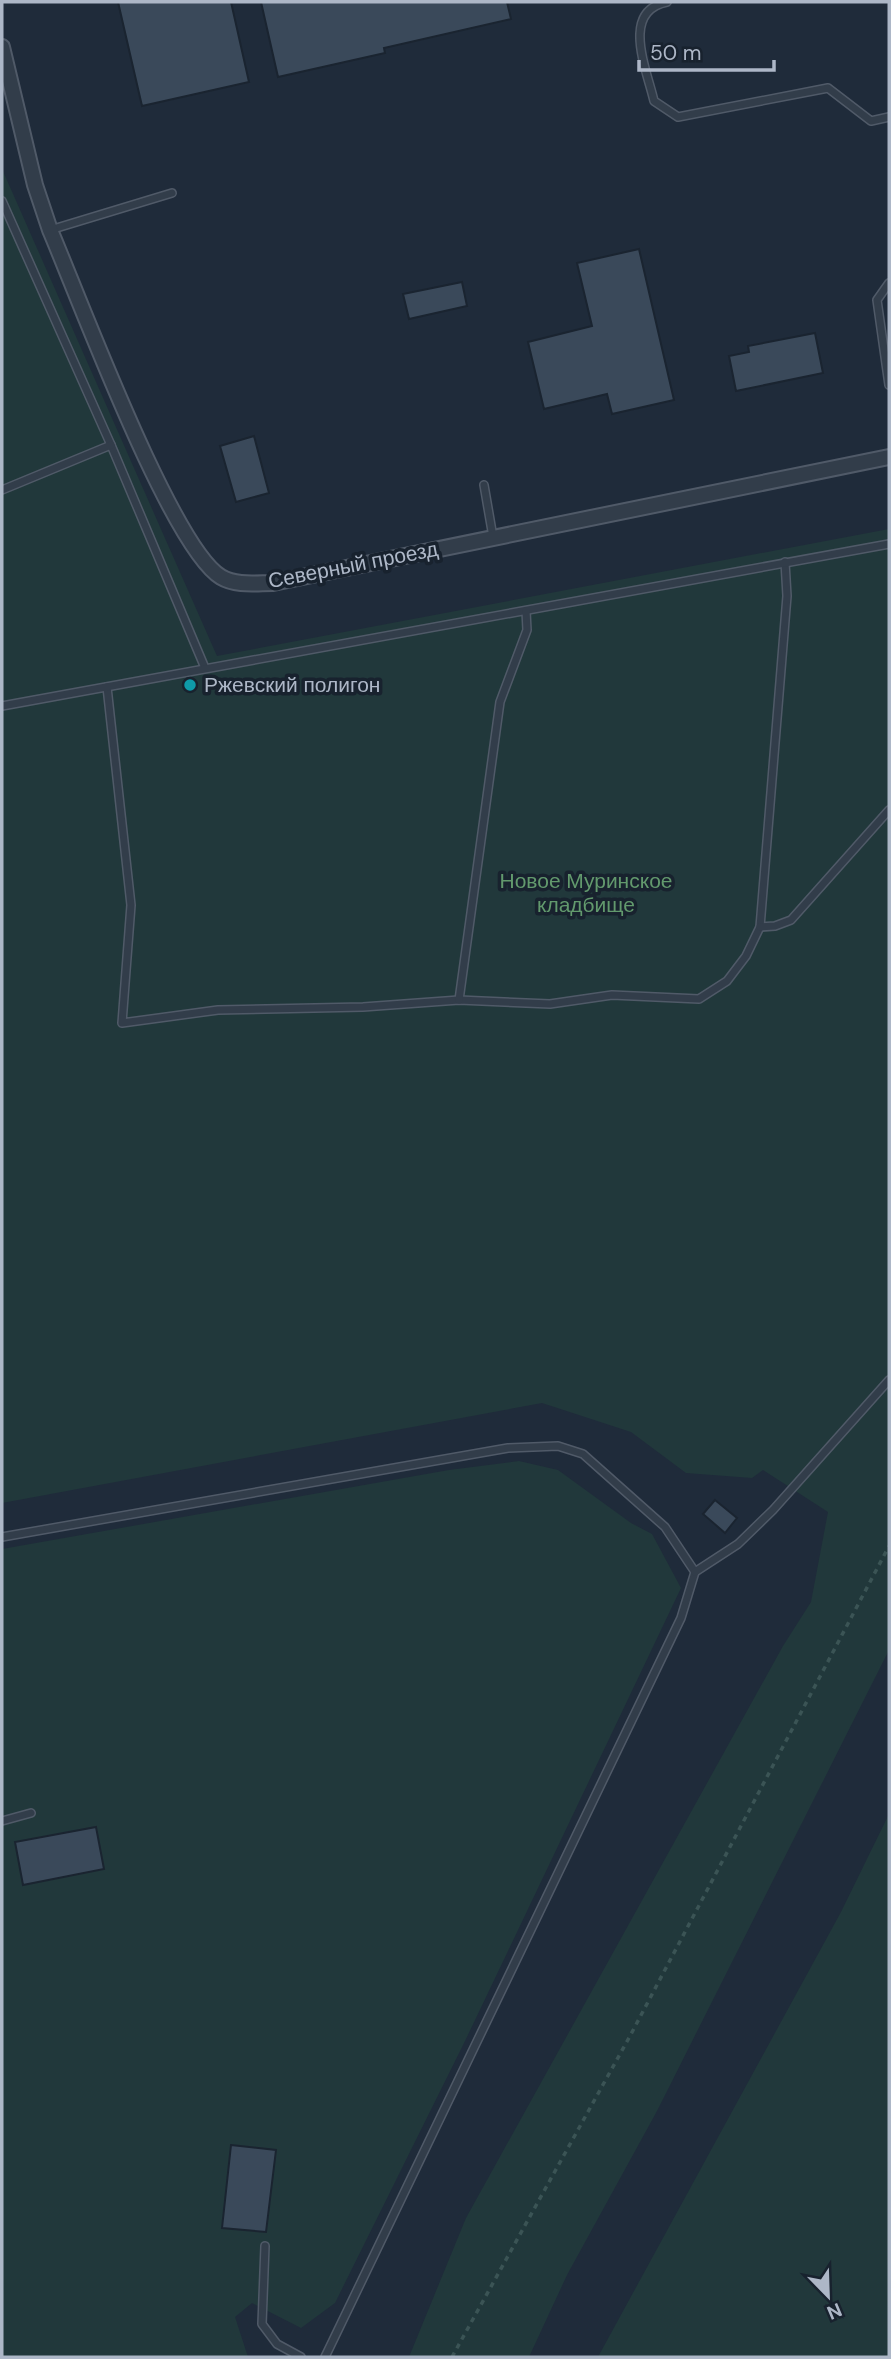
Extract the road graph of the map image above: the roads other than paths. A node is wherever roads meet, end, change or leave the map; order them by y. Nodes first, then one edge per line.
1 (667, 2) edge
2 (2, 47) edge
3 (889, 117) edge
4 (172, 194) dead end
5 (2, 201) edge
6 (50, 230) junction
7 (889, 283) edge
8 (889, 385) edge
9 (111, 445) junction
10 (889, 457) edge
11 (484, 485) dead end
12 (2, 490) edge
13 (493, 537) junction
14 (889, 544) edge
15 (785, 562) junction
16 (526, 611) junction
17 (205, 668) junction
18 (107, 687) junction
19 (2, 706) edge
20 (889, 810) edge
21 (760, 927) junction
22 (459, 1000) junction
23 (889, 1380) edge
24 (2, 1537) edge
25 (695, 1572) junction
26 (31, 1813) dead end
27 (2, 1821) edge
28 (265, 2246) dead end
29 (301, 2357) edge
30 (325, 2357) edge

1 - 3 lane
2 - 6 street, Северный проезд
4 - 6 lane
5 - 9 lane
6 - 13 street, Северный проезд
7 - 8 lane
9 - 12 lane
9 - 17 lane
10 - 13 street, Северный проезд
11 - 13 lane
14 - 15 lane
15 - 16 lane
15 - 21 lane
16 - 17 lane
16 - 22 lane
17 - 18 lane
18 - 19 lane
18 - 22 lane
20 - 21 lane
21 - 22 lane
23 - 25 lane
24 - 25 lane
25 - 30 lane
26 - 27 lane
28 - 29 lane

